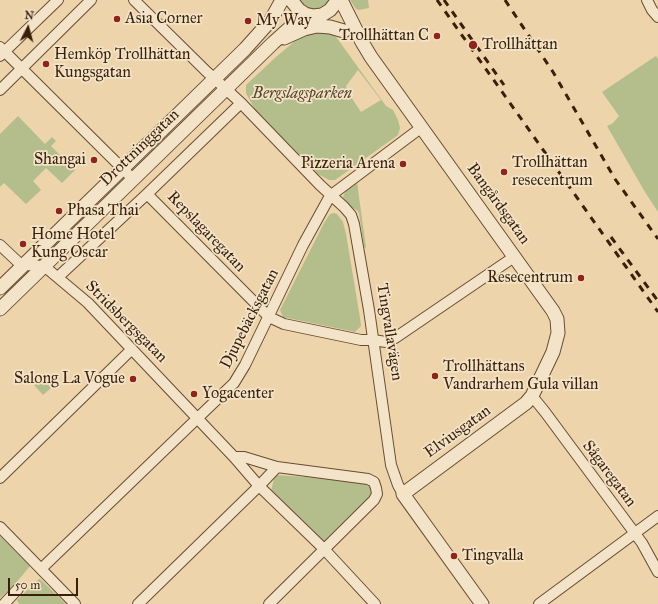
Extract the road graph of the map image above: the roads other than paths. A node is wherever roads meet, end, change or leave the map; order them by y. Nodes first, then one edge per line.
1 (58, 0) edge
2 (91, 0) edge
3 (134, 0) edge
4 (282, 0) edge
5 (291, 0) edge
6 (338, 0) edge
7 (341, 0) edge
8 (647, 0) edge
9 (326, 13) junction
10 (305, 14) junction
11 (658, 17) edge
12 (344, 31) junction
13 (362, 42) junction
14 (273, 43) junction
15 (2, 52) edge
16 (22, 69) junction
17 (215, 78) junction
18 (227, 88) junction
19 (0, 90) edge
20 (241, 103) junction
21 (422, 127) junction
22 (122, 168) junction
23 (133, 179) junction
24 (147, 194) junction
25 (330, 196) junction
26 (0, 245) edge
27 (514, 257) junction
28 (24, 265) junction
29 (44, 266) junction
30 (58, 277) junction
31 (0, 288) edge
32 (0, 309) edge
33 (269, 318) junction
34 (373, 340) junction
35 (132, 348) junction
36 (532, 396) junction
37 (197, 418) junction
38 (234, 458) junction
39 (277, 467) junction
40 (0, 478) edge
41 (259, 486) junction
42 (403, 494) junction
43 (658, 516) edge
44 (0, 527) edge
45 (635, 533) junction
46 (324, 550) junction
47 (41, 569) junction
48 (658, 572) edge
49 (18, 589) dead end
50 (4, 604) edge
51 (75, 604) edge
52 (138, 604) edge
53 (269, 604) edge
54 (375, 604) edge
55 (482, 604) edge
56 (539, 604) edge

1 - 15 street
2 - 16 street
3 - 17 street, Tingvallavägen
4 - 17 street, Drottninggatan
5 - 10 street
6 - 9 street
7 - 13 street
8 - 11 street
9 - 10 street
9 - 12 street
10 - 14 street, Drottninggatan
12 - 13 street
12 - 14 street
13 - 21 street, Bangårdsgatan
14 - 18 street, Drottninggatan
15 - 16 street
16 - 19 street
16 - 22 street
17 - 18 street, Tingvallavägen
17 - 22 street, Drottninggatan
18 - 20 street, Tingvallavägen
18 - 23 street, Drottninggatan
20 - 24 street
20 - 25 street, Tingvallavägen
21 - 25 street, Djupebäcksgatan
21 - 27 street, Bangårdsgatan
22 - 23 street
22 - 28 street, Drottninggatan
23 - 29 street, Drottninggatan
24 - 30 street
24 - 33 street, Repslagaregatan
25 - 33 street, Djupebäcksgatan
25 - 34 street, Tingvallavägen
26 - 28 street
27 - 34 street, Repslagaregatan
27 - 36 street, Bangårdsgatan
28 - 29 street
28 - 31 street, Drottninggatan
29 - 30 street, Stridsbergsgatan
29 - 32 street, Drottninggatan
30 - 35 street, Stridsbergsgatan
33 - 34 street, Repslagaregatan
33 - 37 street, Djupebäcksgatan
34 - 42 street, Tingvallavägen
35 - 37 street, Stridsbergsgatan
35 - 40 street
36 - 42 street, Elviusgatan
36 - 45 street, Sågaregatan
37 - 38 street, Stridsbergsgatan
37 - 47 street, Djupebäcksgatan
38 - 39 street
38 - 41 street
39 - 41 street
39 - 46 street
41 - 46 street
41 - 52 street
42 - 55 street, Tingvallavägen
43 - 45 street
44 - 47 street
45 - 48 street, Sågaregatan
45 - 56 street
46 - 53 street
46 - 54 street
47 - 51 street
49 - 50 street

